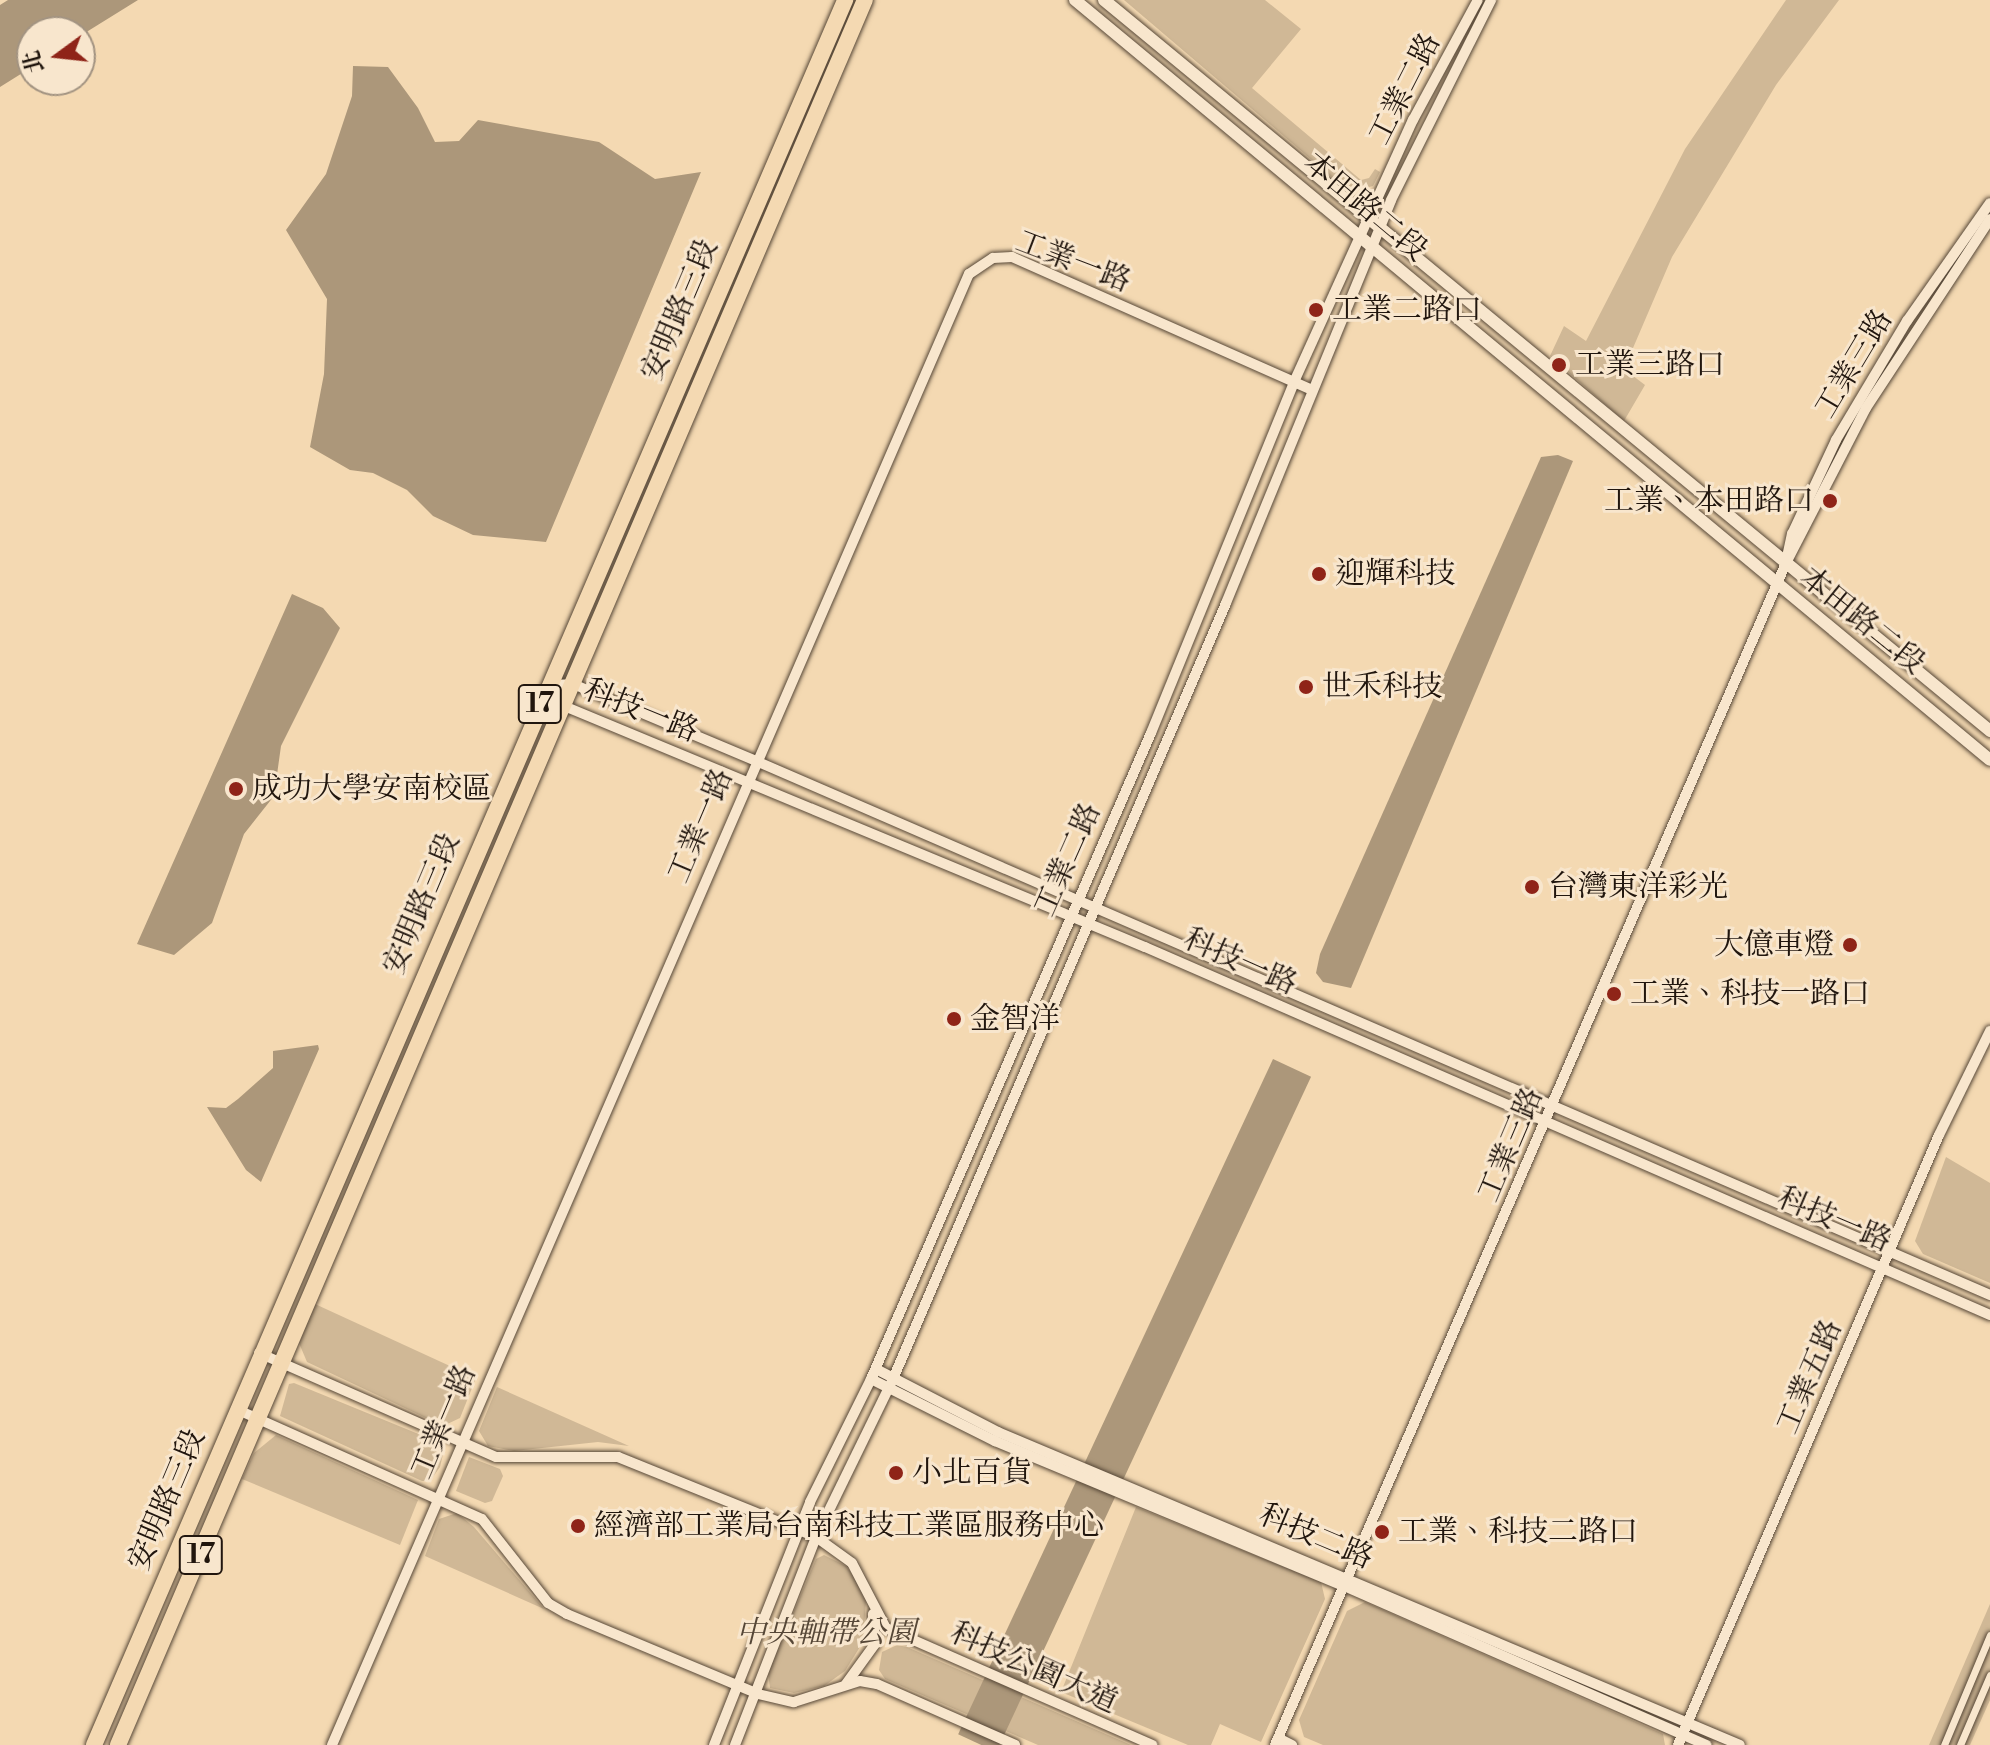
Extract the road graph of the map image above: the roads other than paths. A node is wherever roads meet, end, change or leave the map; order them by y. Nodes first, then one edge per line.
1 (845, 0) edge
2 (865, 0) edge
3 (1075, 0) edge
4 (1104, 0) edge
5 (1485, 1) edge
6 (1435, 80) junction
7 (1446, 86) junction
8 (1990, 203) edge
9 (1368, 217) junction
10 (1990, 219) edge
11 (1381, 228) junction
12 (1359, 236) junction
13 (1375, 249) junction
14 (1951, 264) junction
15 (1294, 382) junction
16 (1312, 390) junction
17 (1786, 563) junction
18 (1777, 585) junction
19 (573, 684) junction
20 (548, 685) junction
21 (564, 706) junction
22 (1990, 731) edge
23 (1990, 760) edge
24 (756, 761) junction
25 (747, 780) junction
26 (1076, 898) junction
27 (1094, 905) junction
28 (1069, 916) junction
29 (1087, 923) junction
30 (1990, 1031) edge
31 (1553, 1108) junction
32 (1547, 1125) junction
33 (1891, 1253) junction
34 (1884, 1267) junction
35 (1990, 1295) edge
36 (1990, 1315) edge
37 (259, 1353) junction
38 (282, 1364) junction
39 (874, 1374) junction
40 (891, 1384) junction
41 (236, 1409) junction
42 (260, 1420) junction
43 (461, 1440) junction
44 (439, 1497) junction
45 (799, 1530) junction
46 (816, 1537) junction
47 (1346, 1581) junction
48 (870, 1597) junction
49 (1990, 1635) edge
50 (1990, 1675) edge
51 (741, 1686) junction
52 (844, 1686) junction
53 (758, 1694) junction
54 (1688, 1722) junction
55 (1680, 1740) edge
56 (1277, 1742) edge
57 (94, 1745) edge
58 (118, 1745) edge
59 (332, 1745) edge
60 (714, 1745) edge
61 (735, 1745) edge
62 (1015, 1745) edge
63 (1152, 1745) edge
64 (1292, 1745) edge
65 (1707, 1745) edge
66 (1740, 1745) edge
67 (1944, 1745) edge
68 (1960, 1745) edge

1 - 20 main road, 安明路三段 / 17
2 - 19 main road, 安明路三段 / 17
3 - 12 street, 本田路二段
4 - 9 street, 本田路二段
5 - 6 street, 工業二路
5 - 7 street, 工業二路
6 - 7 street
6 - 9 street, 工業二路
7 - 11 street, 工業二路
8 - 14 street, 工業三路
9 - 11 street, 本田路二段
9 - 12 street, 工業二路
10 - 14 street, 工業三路
11 - 13 street, 工業二路
11 - 17 street, 本田路二段
12 - 13 street, 本田路二段
12 - 15 street, 工業二路
13 - 16 street, 工業二路
13 - 18 street, 本田路二段
14 - 17 street, 工業三路
15 - 16 street, 工業一路
15 - 24 street, 工業一路
15 - 26 street, 工業二路
16 - 27 street, 工業二路
17 - 18 street, 工業三路
17 - 22 street, 本田路二段
18 - 23 street, 本田路二段
18 - 31 street, 工業三路
19 - 20 street, 科技一路
19 - 21 main road, 安明路三段 / 17
19 - 24 street, 科技一路
20 - 21 street, 科技一路
20 - 37 main road, 安明路三段 / 17
21 - 25 street, 科技一路
21 - 38 main road, 安明路三段 / 17
24 - 25 street, 工業一路
24 - 26 street, 科技一路
25 - 28 street, 科技一路
25 - 43 street, 工業一路
26 - 27 street, 科技一路
26 - 28 street, 工業二路
27 - 29 street, 工業二路
27 - 31 street, 科技一路
28 - 29 street, 科技一路
28 - 39 street, 工業二路
29 - 32 street, 科技一路
29 - 40 street, 工業二路
30 - 33 street, 工業五路
31 - 32 street, 工業三路
31 - 33 street, 科技一路
32 - 34 street, 科技一路
32 - 47 street, 工業三路
33 - 34 street, 工業五路
33 - 35 street, 科技一路
34 - 36 street, 科技一路
34 - 54 street, 工業五路
37 - 38 street, 科技公園大道
37 - 41 main road, 安明路三段 / 17
38 - 42 main road, 安明路三段 / 17
38 - 43 street, 科技公園大道
39 - 40 street, 科技二路
39 - 45 street, 工業二路
40 - 46 street, 工業二路
40 - 47 street, 科技二路
41 - 42 street
41 - 57 main road, 安明路三段 / 17
42 - 44 street
42 - 58 main road, 安明路三段 / 17
43 - 44 street, 工業一路
43 - 45 street, 科技公園大道
44 - 51 street
44 - 59 street, 工業一路
45 - 46 street, 科技公園大道
45 - 51 street, 工業二路
46 - 48 street, 科技公園大道
46 - 53 street, 工業二路
47 - 54 street, 科技二路
47 - 55 street, 科技二路
47 - 56 street, 工業三路
48 - 52 street, 科技公園大道
48 - 63 street, 科技公園大道
49 - 67 street
50 - 68 street
51 - 53 street
51 - 60 street, 工業二路
52 - 53 street
52 - 62 street
53 - 61 street, 工業二路
54 - 55 street, 工業五路
54 - 66 street, 科技二路
55 - 65 street, 科技二路
56 - 64 street

